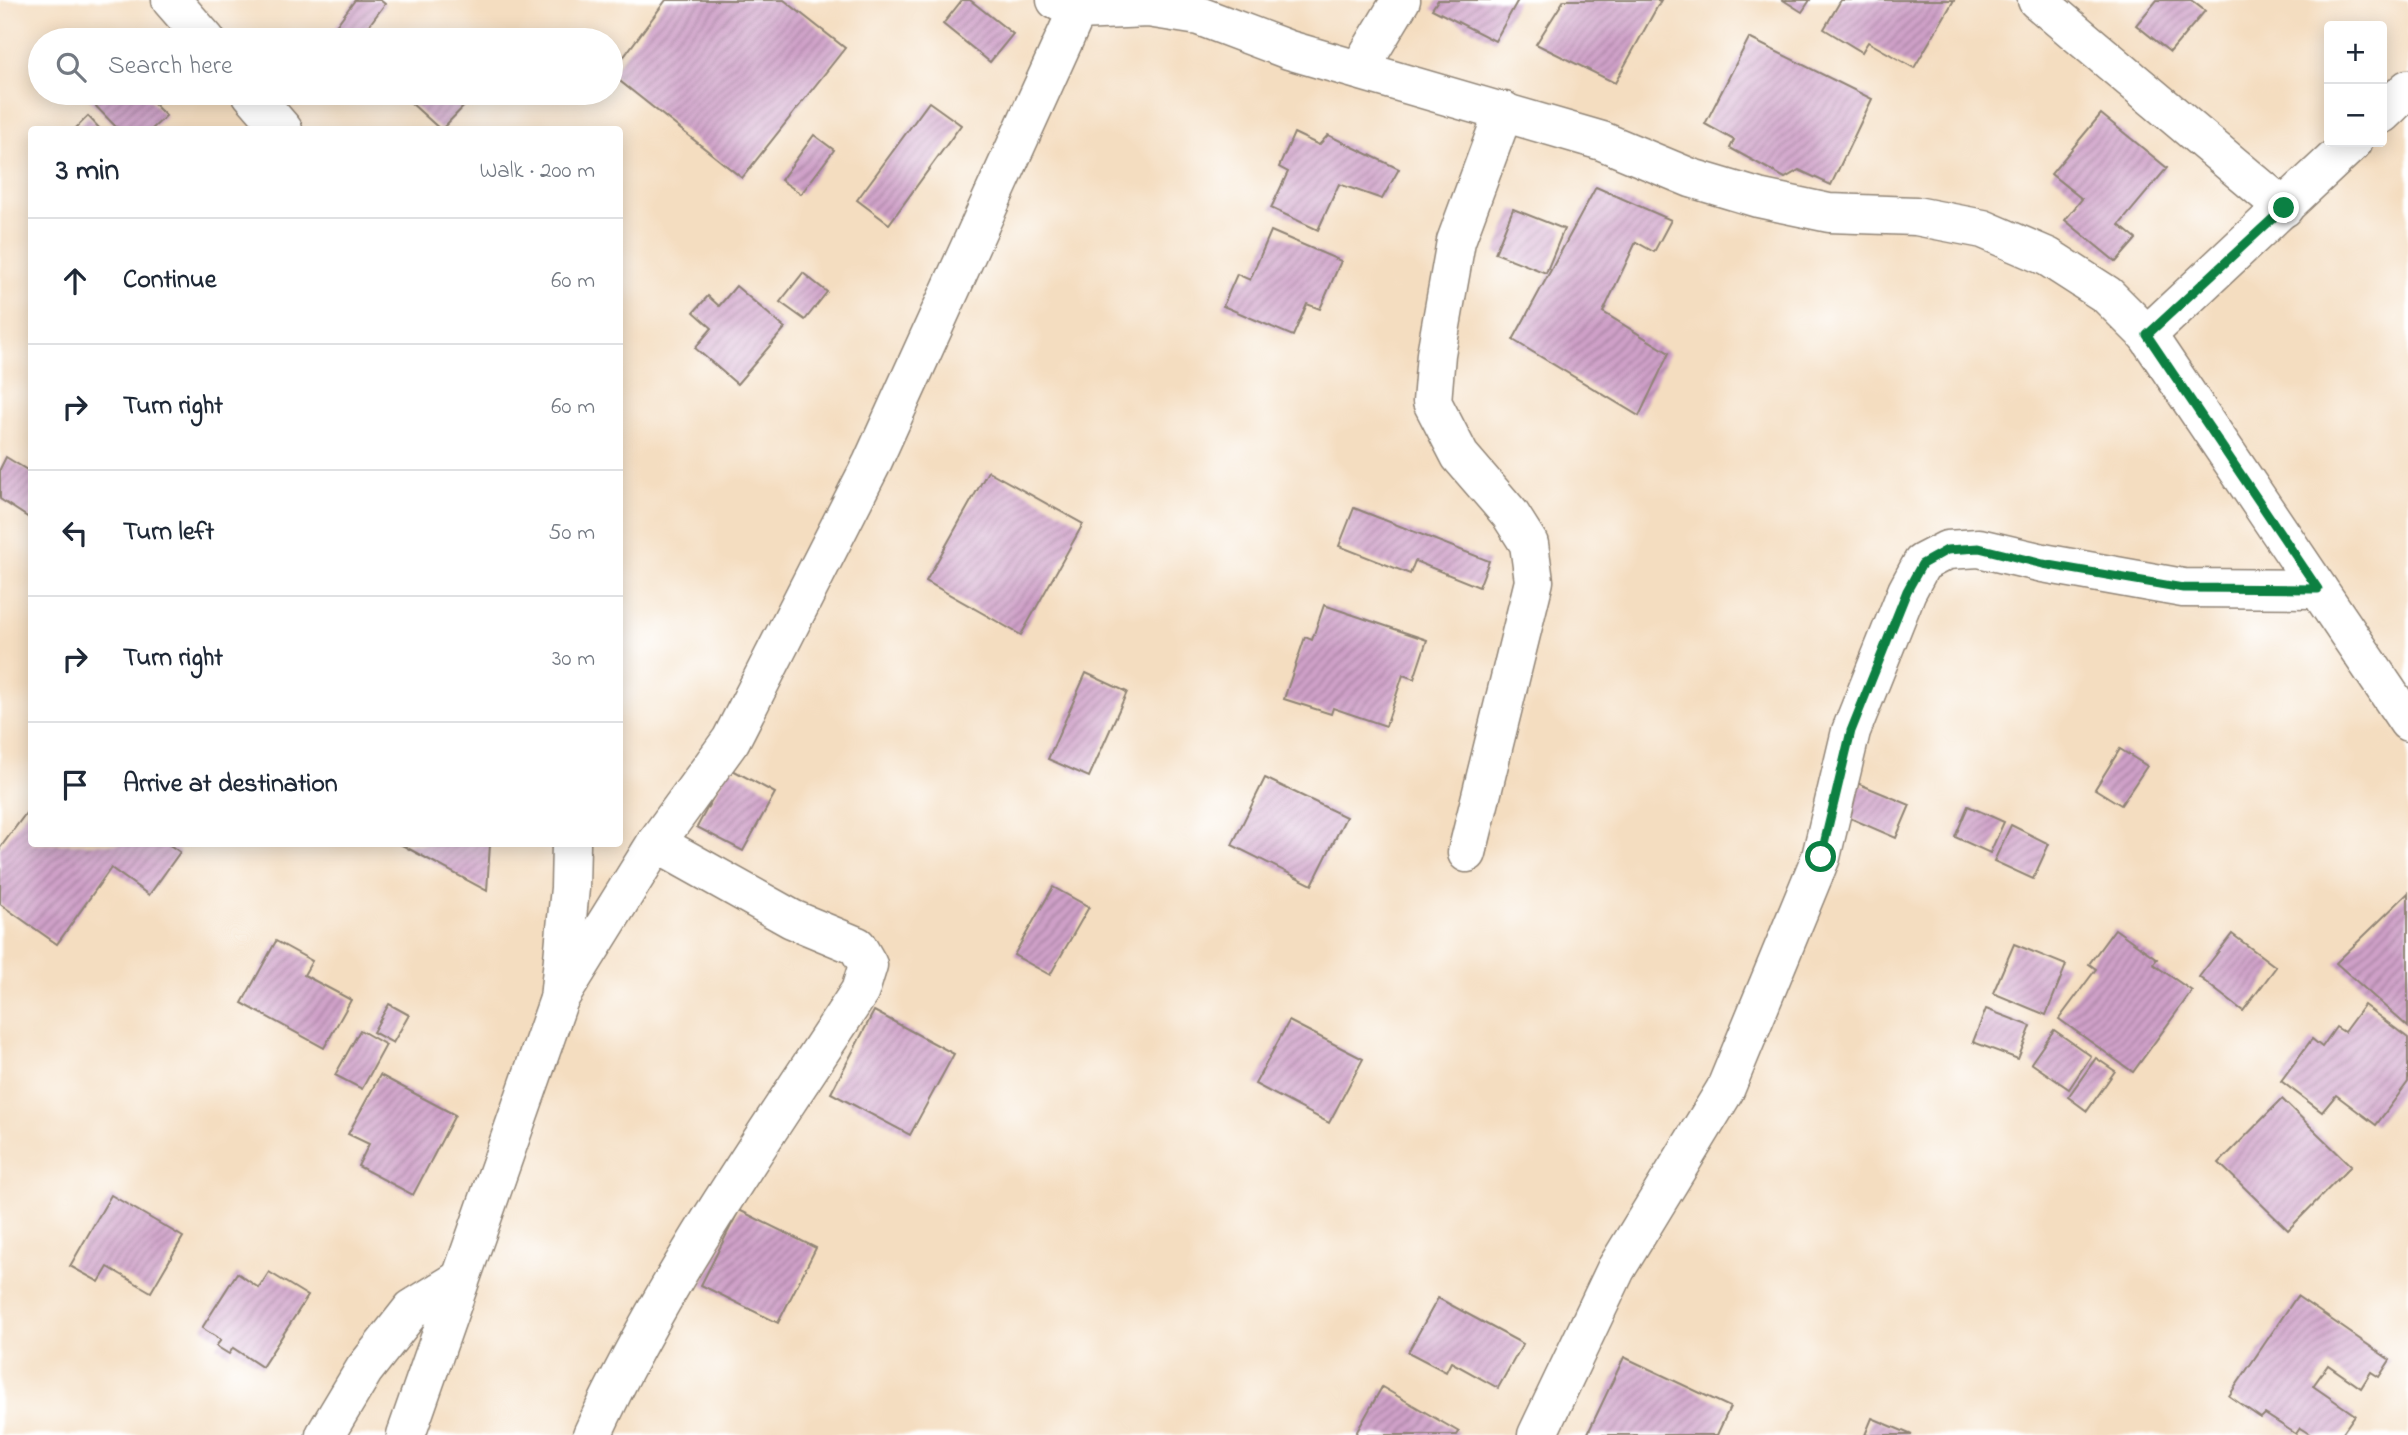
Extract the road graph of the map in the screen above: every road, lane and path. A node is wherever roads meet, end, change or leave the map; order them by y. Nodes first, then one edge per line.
1 (171, 0) edge
2 (1401, 0) edge
3 (2037, 0) edge
4 (1067, 6) edge
5 (196, 28) edge
6 (1359, 70) junction
7 (2408, 89) edge
8 (261, 105) edge
9 (2387, 109) edge
10 (1504, 111) junction
11 (280, 126) edge
12 (2348, 147) edge
13 (2284, 208) junction
14 (2147, 335) junction
15 (2318, 589) junction
16 (2408, 722) edge
17 (656, 843) junction
18 (571, 847) edge
19 (1467, 853) dead end
20 (559, 999) junction
21 (457, 1281) junction
22 (326, 1435) edge
23 (406, 1435) edge
24 (592, 1435) edge
25 (1537, 1435) edge

1 - 5 street
2 - 6 street
3 - 13 street
4 - 6 street
4 - 17 street
6 - 10 street
7 - 9 street
8 - 11 street
10 - 14 street
10 - 19 street
12 - 13 street
13 - 14 street
14 - 15 street
15 - 16 street
15 - 25 street
17 - 20 street
17 - 24 street
18 - 20 street
20 - 21 street
21 - 22 street
21 - 23 street

